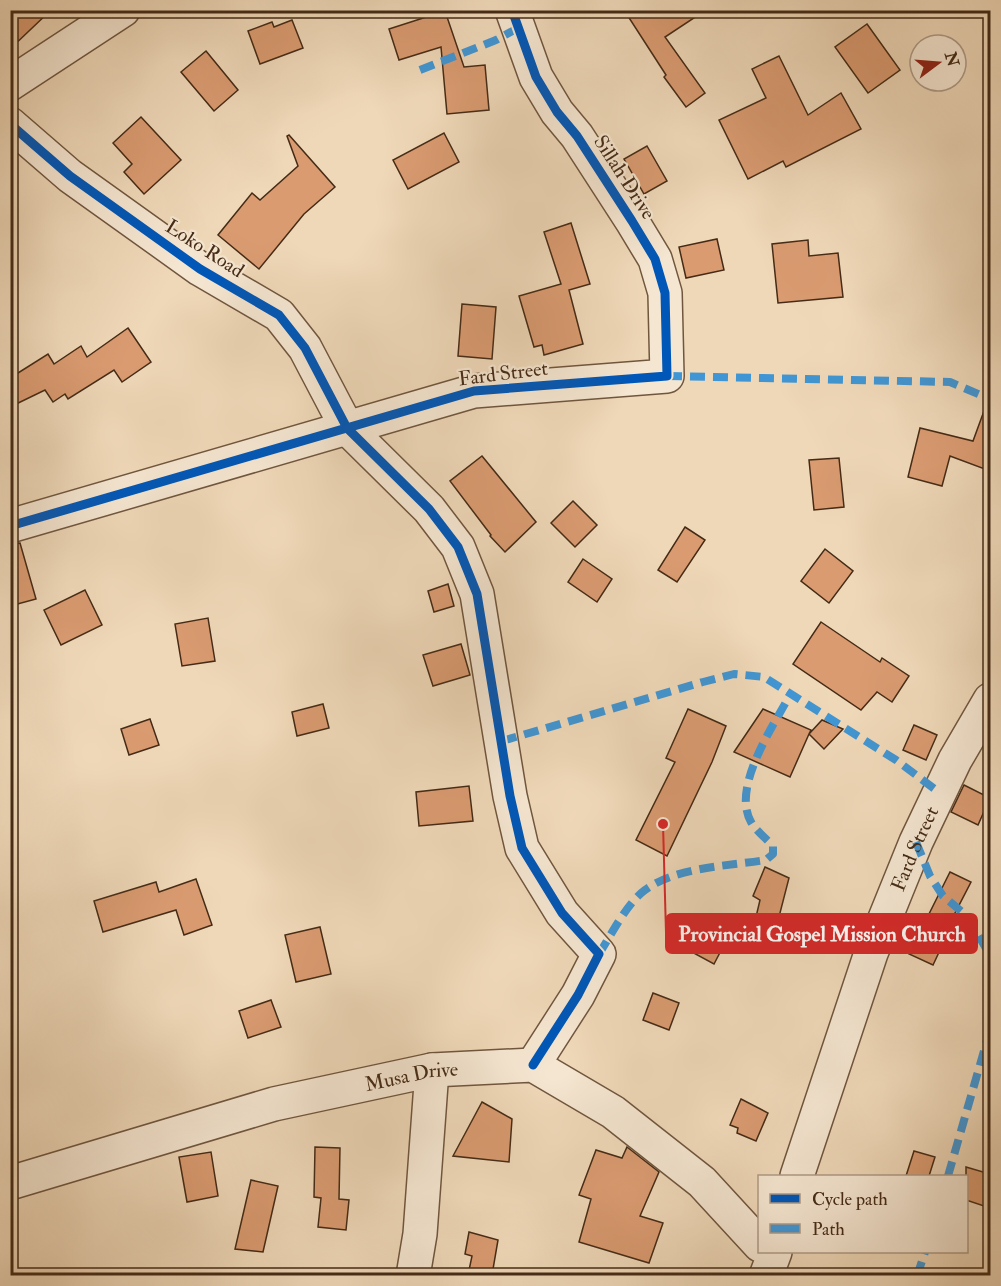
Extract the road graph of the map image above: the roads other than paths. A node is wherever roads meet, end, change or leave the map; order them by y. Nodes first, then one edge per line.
1 (123, 10) edge
2 (512, 10) edge
3 (10, 84) edge
4 (10, 124) edge
5 (667, 376) joint
6 (347, 428) junction
7 (10, 526) edge
8 (990, 700) edge
9 (533, 1065) junction
10 (432, 1070) junction
11 (797, 1175) edge
12 (10, 1183) edge
13 (758, 1246) edge
14 (413, 1275) edge

1 - 3 street
2 - 5 street, Sillah Drive
4 - 6 street, Loko Road
5 - 6 street, Fard Street
6 - 7 street, Fard Street
6 - 9 street, Loko Road
8 - 11 street, Fard Street
9 - 10 street, Musa Drive
9 - 13 street
10 - 12 street, Musa Drive
10 - 14 street

